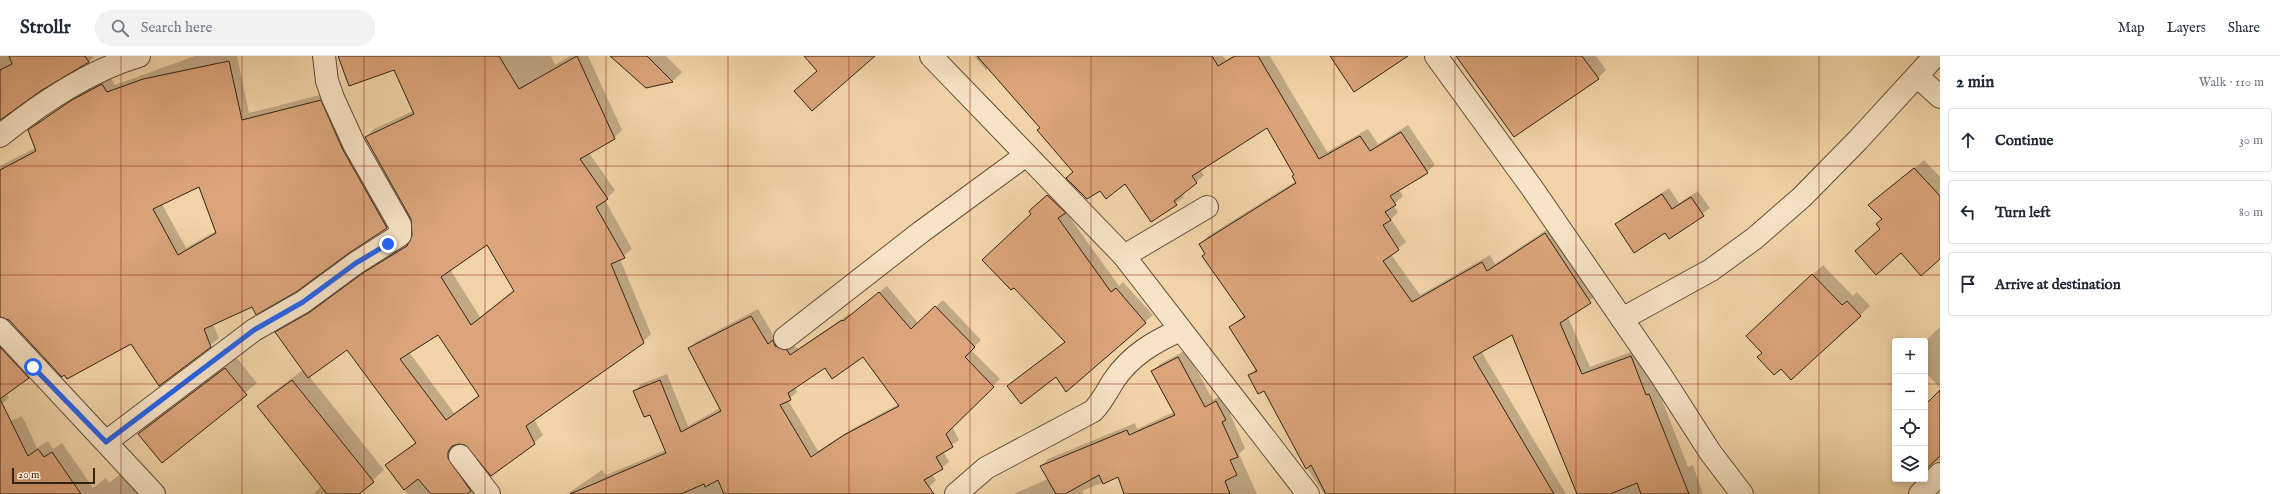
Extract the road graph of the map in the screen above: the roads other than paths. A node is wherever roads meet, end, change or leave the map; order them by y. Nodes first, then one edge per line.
1 (138, 56) edge
2 (324, 56) edge
3 (931, 56) edge
4 (1436, 56) edge
5 (1935, 56) edge
6 (1917, 76) junction
7 (1940, 97) edge
8 (0, 136) edge
9 (1026, 155) junction
10 (1207, 207) dead end
11 (1124, 256) junction
12 (1622, 319) junction
13 (0, 329) edge
14 (1180, 330) junction
15 (785, 338) dead end
16 (106, 442) junction
17 (460, 456) dead end
18 (1940, 474) edge
19 (154, 494) edge
20 (489, 494) edge
21 (956, 494) edge
22 (1308, 494) edge
23 (1742, 494) edge
24 (1920, 494) edge

1 - 8 street
2 - 16 street
3 - 9 street
4 - 12 street
5 - 6 street
6 - 7 street
6 - 12 street
9 - 11 street
9 - 15 street
10 - 11 street
11 - 14 street
12 - 23 street
13 - 16 street
14 - 21 street
14 - 22 street
16 - 19 street
17 - 20 street
18 - 24 street

